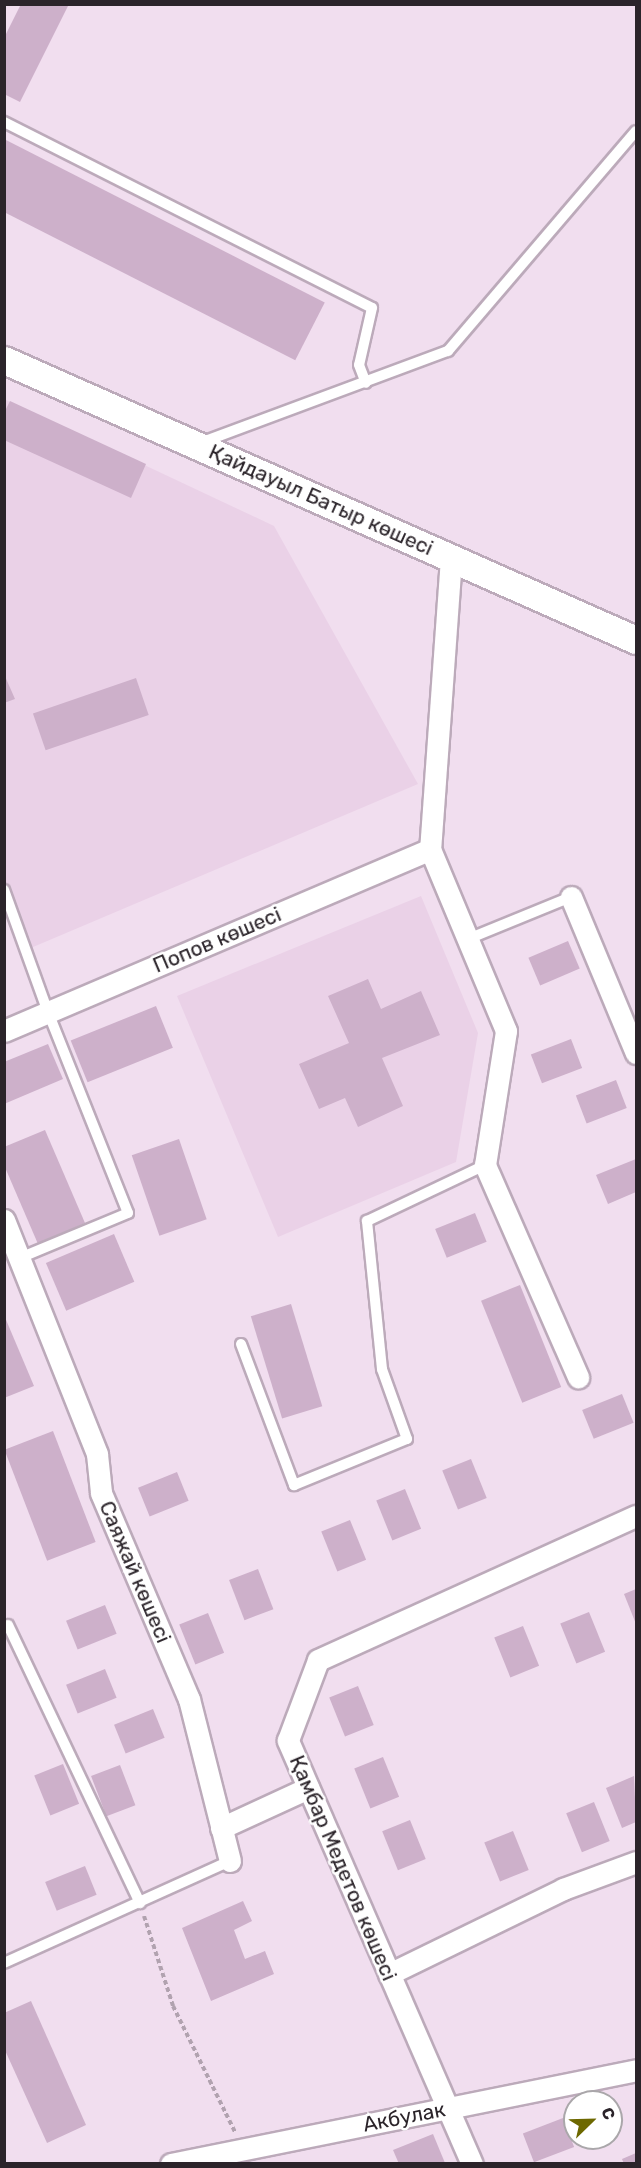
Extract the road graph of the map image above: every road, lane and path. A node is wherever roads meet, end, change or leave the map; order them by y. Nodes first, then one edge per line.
1 (4, 122) edge
2 (636, 131) edge
3 (4, 360) edge
4 (366, 383) junction
5 (195, 444) junction
6 (451, 558) junction
7 (636, 640) edge
8 (430, 849) junction
9 (4, 890) edge
10 (571, 897) joint
11 (9, 913) edge
12 (468, 939) junction
13 (48, 1012) junction
14 (4, 1030) edge
15 (636, 1053) edge
16 (484, 1165) junction
17 (4, 1220) edge
18 (20, 1258) junction
19 (241, 1344) dead end
20 (578, 1377) dead end
21 (636, 1516) edge
22 (8, 1625) dead end
23 (309, 1788) junction
24 (221, 1828) junction
25 (230, 1862) joint
26 (636, 1862) edge
27 (140, 1903) junction
28 (4, 1963) edge
29 (389, 1974) junction
30 (636, 2070) edge
31 (447, 2108) junction
32 (243, 2149) junction
33 (171, 2163) edge
34 (472, 2163) edge

1 - 4 lane
2 - 4 lane
3 - 5 street, Қайдауыл Батыр көшесі
4 - 5 lane
5 - 6 street, Қайдауыл Батыр көшесі
6 - 7 street, Қайдауыл Батыр көшесі
6 - 8 street
8 - 12 street
8 - 13 street, Попов көшесі
9 - 11 lane
10 - 12 lane
10 - 15 street
11 - 13 lane
12 - 16 street
13 - 14 street, Попов көшесі
13 - 18 lane
16 - 19 lane
16 - 20 street
17 - 18 street, Саяжай көшесі
18 - 24 street, Саяжай көшесі
21 - 23 street, Қамбар Медетов көшесі
22 - 27 lane
23 - 24 street
23 - 29 street, Қамбар Медетов көшесі
24 - 25 street, Саяжай көшесі
25 - 27 lane
26 - 29 street
27 - 28 lane
27 - 32 path
29 - 31 street, Қамбар Медетов көшесі
30 - 31 street, Акбулак
31 - 32 street, Акбулак
31 - 34 street, Қамбар Медетов көшесі
32 - 33 street, Акбулак

